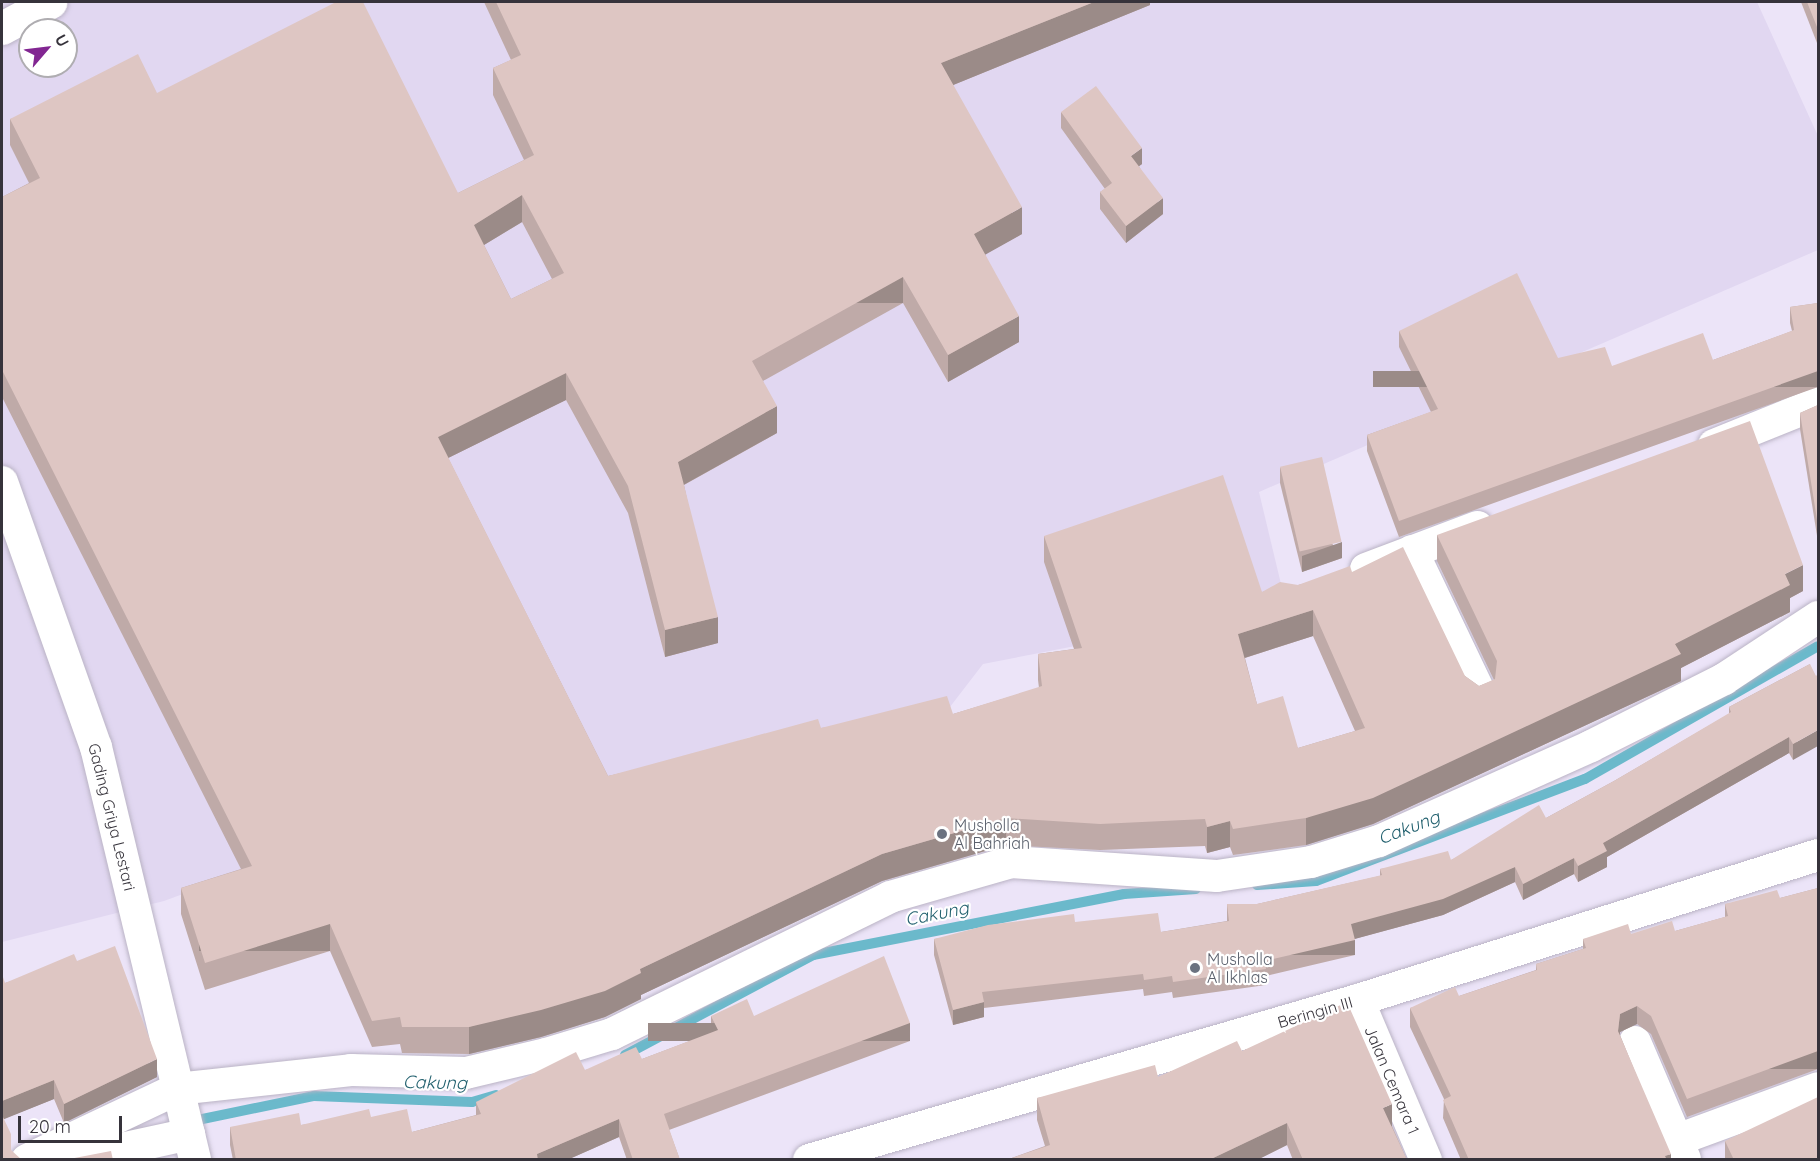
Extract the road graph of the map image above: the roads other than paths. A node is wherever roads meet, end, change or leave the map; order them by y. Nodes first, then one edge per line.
1 (50, 2) edge
2 (2, 28) edge
3 (1818, 403) edge
4 (1684, 456) edge
5 (2, 482) edge
6 (1502, 517) edge
7 (1412, 551) junction
8 (1341, 578) edge
9 (1818, 617) edge
10 (1481, 695) edge
11 (1818, 855) edge
12 (1358, 1000) junction
13 (1635, 1042) dead end
14 (1818, 1088) edge
15 (178, 1092) junction
16 (190, 1140) edge
17 (1681, 1150) edge
18 (27, 1160) edge
19 (71, 1160) edge
20 (809, 1160) edge
21 (1426, 1160) edge

1 - 2 main road
3 - 4 street
5 - 15 street, Gading Griya Lestari
6 - 7 street
7 - 8 street
7 - 10 street
9 - 15 street
11 - 12 street, Beringin III
12 - 20 street, Beringin III
12 - 21 street, Jalan Cemara 1
13 - 17 street
14 - 17 street
15 - 16 street, Gading Griya Lestari
15 - 18 street
16 - 19 street

